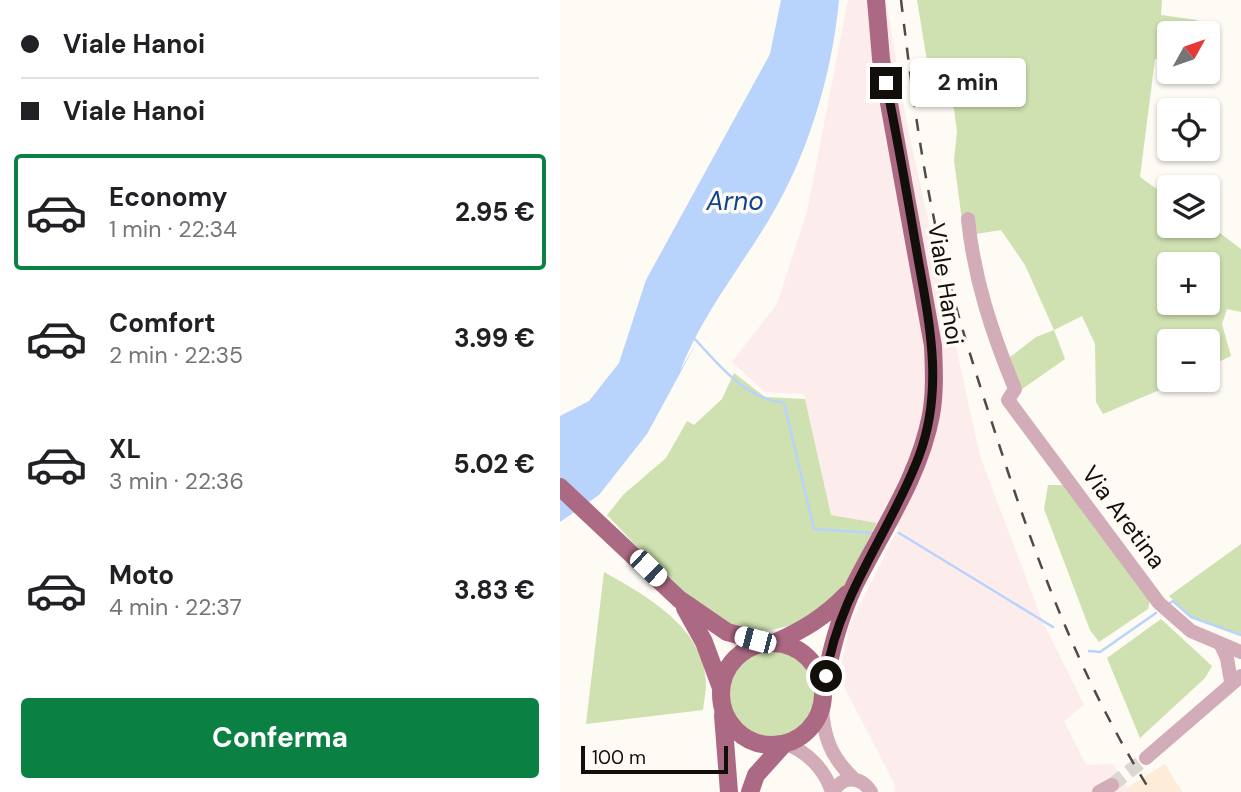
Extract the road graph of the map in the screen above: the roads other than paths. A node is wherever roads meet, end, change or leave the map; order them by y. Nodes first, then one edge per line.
1 (876, 0) edge
2 (968, 219) dead end
3 (560, 487) edge
4 (855, 586) junction
5 (679, 599) junction
6 (771, 643) junction
7 (1221, 645) junction
8 (1241, 652) edge
9 (1236, 679) edge
10 (721, 688) junction
11 (823, 700) junction
12 (723, 708) junction
13 (785, 744) junction
14 (1146, 758) tunnel mouth
15 (854, 779) junction
16 (871, 791) edge
17 (729, 792) edge
18 (750, 792) edge
19 (832, 792) edge

1 - 4 main road, Viale Hanoi
2 - 7 street, Via Aretina
3 - 5 main road
4 - 6 main road, Viale Hanoi
4 - 11 main road, Viale Hanoi
5 - 6 main road
5 - 10 main road
6 - 10 main road, Viale Hanoi
6 - 11 main road, Viale Hanoi
7 - 8 street, Via Aretina
7 - 9 street
9 - 14 street
10 - 12 main road
11 - 13 main road, Viale Hanoi
11 - 15 street, Viale Hanoi
12 - 13 main road
12 - 17 main road
13 - 18 main road, Viale Hanoi
13 - 19 street
15 - 16 street, Viale Hanoi
15 - 19 street

